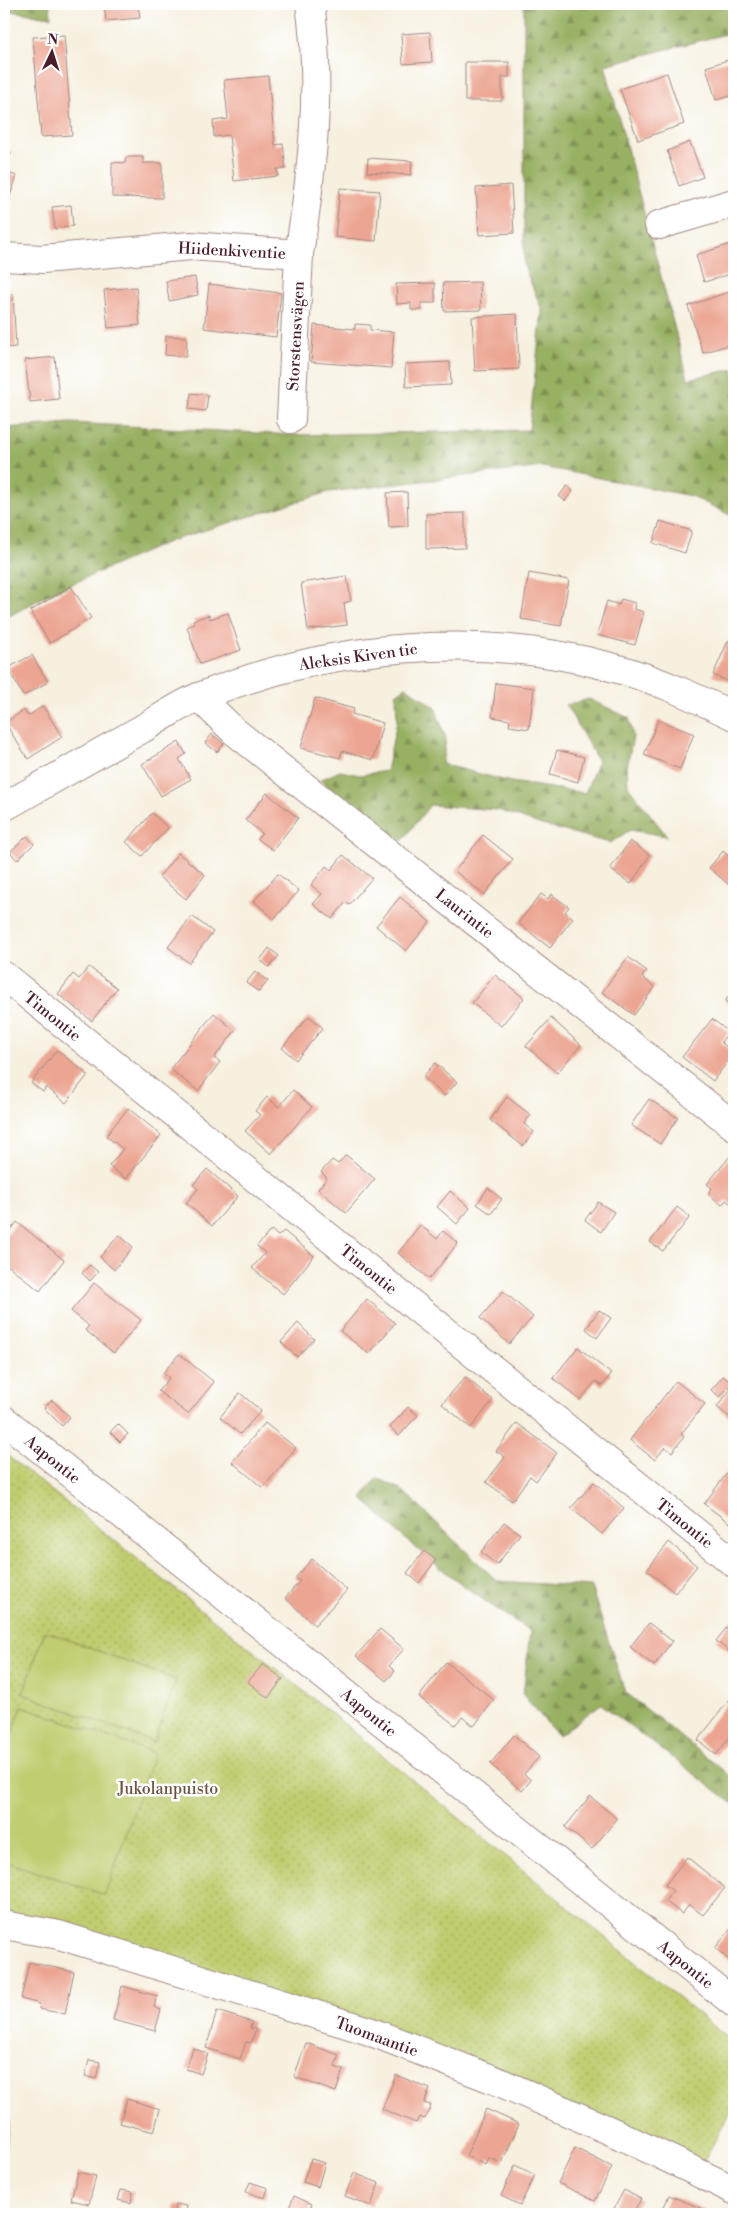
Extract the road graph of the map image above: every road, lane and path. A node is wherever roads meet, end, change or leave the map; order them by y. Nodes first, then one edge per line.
1 (310, 4) edge
2 (734, 202) edge
3 (659, 225) dead end
4 (299, 254) junction
5 (4, 257) edge
6 (291, 419) dead end
7 (199, 697) junction
8 (734, 716) edge
9 (4, 807) edge
10 (4, 976) edge
11 (734, 1126) edge
12 (4, 1420) edge
13 (734, 1563) edge
14 (4, 1925) edge
15 (734, 2003) edge
16 (734, 2190) edge

1 - 4 street, Hiidenkiventie
2 - 3 street
4 - 5 street, Hiidenkiventie
4 - 6 street, Storstensvägen
7 - 8 street, Aleksis Kiven tie
7 - 9 street, Aleksis Kiven tie
7 - 11 street, Laurintie
10 - 13 street, Timontie
12 - 15 street, Aapontie
14 - 16 street, Tuomaantie

